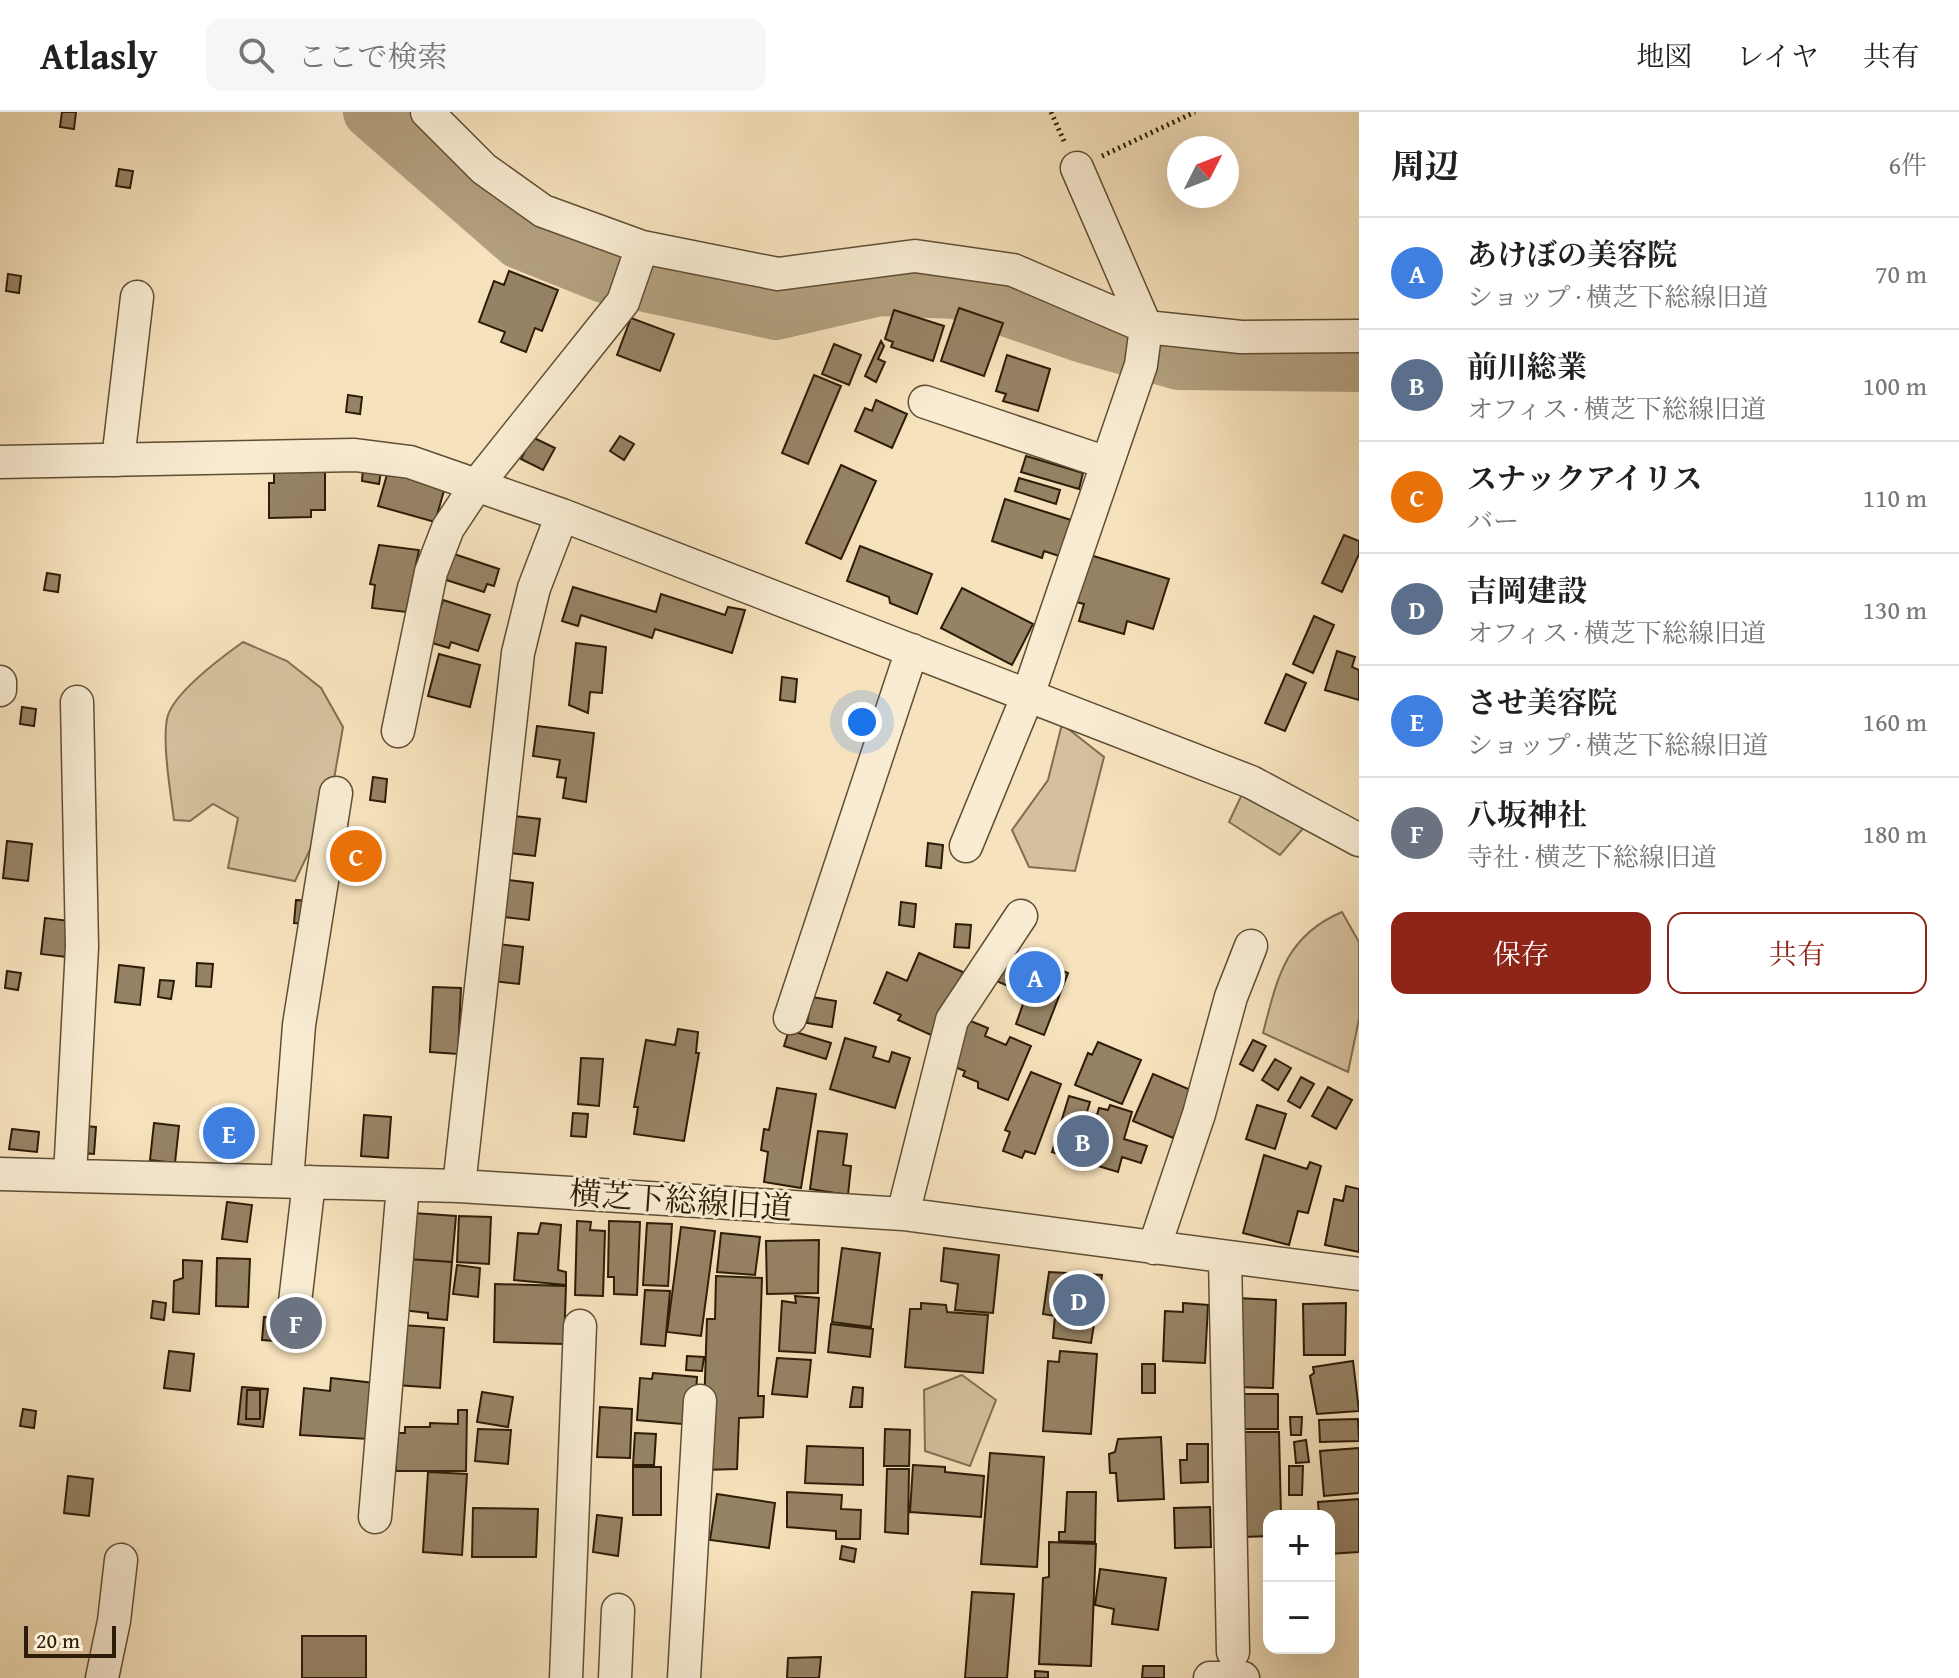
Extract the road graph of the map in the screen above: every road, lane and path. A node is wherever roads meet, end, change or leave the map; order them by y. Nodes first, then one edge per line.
1 (427, 112) edge
2 (1195, 112) edge
3 (1077, 168) joint
4 (642, 247) junction
5 (137, 297) dead end
6 (1146, 327) junction
7 (1359, 336) edge
8 (925, 402) dead end
9 (118, 460) junction
10 (0, 462) edge
11 (1107, 463) junction
12 (476, 486) junction
13 (562, 515) junction
14 (912, 650) junction
15 (0, 682) edge
16 (0, 690) edge
17 (1028, 695) junction
18 (77, 702) dead end
19 (398, 731) dead end
20 (336, 793) dead end
21 (1359, 840) edge
22 (966, 846) dead end
23 (1021, 916) dead end
24 (1251, 946) dead end
25 (790, 1018) dead end
26 (0, 1174) edge
27 (70, 1176) junction
28 (298, 1182) junction
29 (403, 1185) junction
30 (459, 1186) junction
31 (903, 1214) junction
32 (1154, 1248) junction
33 (1225, 1257) junction
34 (1359, 1274) edge
35 (295, 1302) dead end
36 (580, 1326) dead end
37 (700, 1401) dead end
38 (375, 1517) dead end
39 (121, 1560) dead end
40 (618, 1610) dead end
41 (1238, 1665) edge
42 (102, 1678) edge
43 (566, 1678) edge
44 (615, 1678) edge
45 (684, 1678) edge
46 (1210, 1678) edge

1 - 4 street
2 - 3 path
3 - 6 street
4 - 6 street
4 - 12 street
5 - 9 street
6 - 7 street
6 - 11 street
8 - 11 street
9 - 10 street
9 - 12 street
11 - 17 street
12 - 13 street
12 - 19 street
13 - 14 street
13 - 30 street
14 - 17 street
14 - 25 street
15 - 16 street
17 - 21 street
17 - 22 street
18 - 27 street
20 - 28 street
23 - 31 street
24 - 32 street
26 - 27 street, 横芝下総線旧道
27 - 28 street, 横芝下総線旧道
28 - 29 street, 横芝下総線旧道
28 - 35 street
29 - 30 street, 横芝下総線旧道
29 - 38 street
30 - 31 street, 横芝下総線旧道
31 - 32 street, 横芝下総線旧道
32 - 33 street, 横芝下総線旧道
33 - 34 street, 横芝下総線旧道
33 - 41 street
36 - 43 street
37 - 45 street
39 - 42 street
40 - 44 street
41 - 46 street

